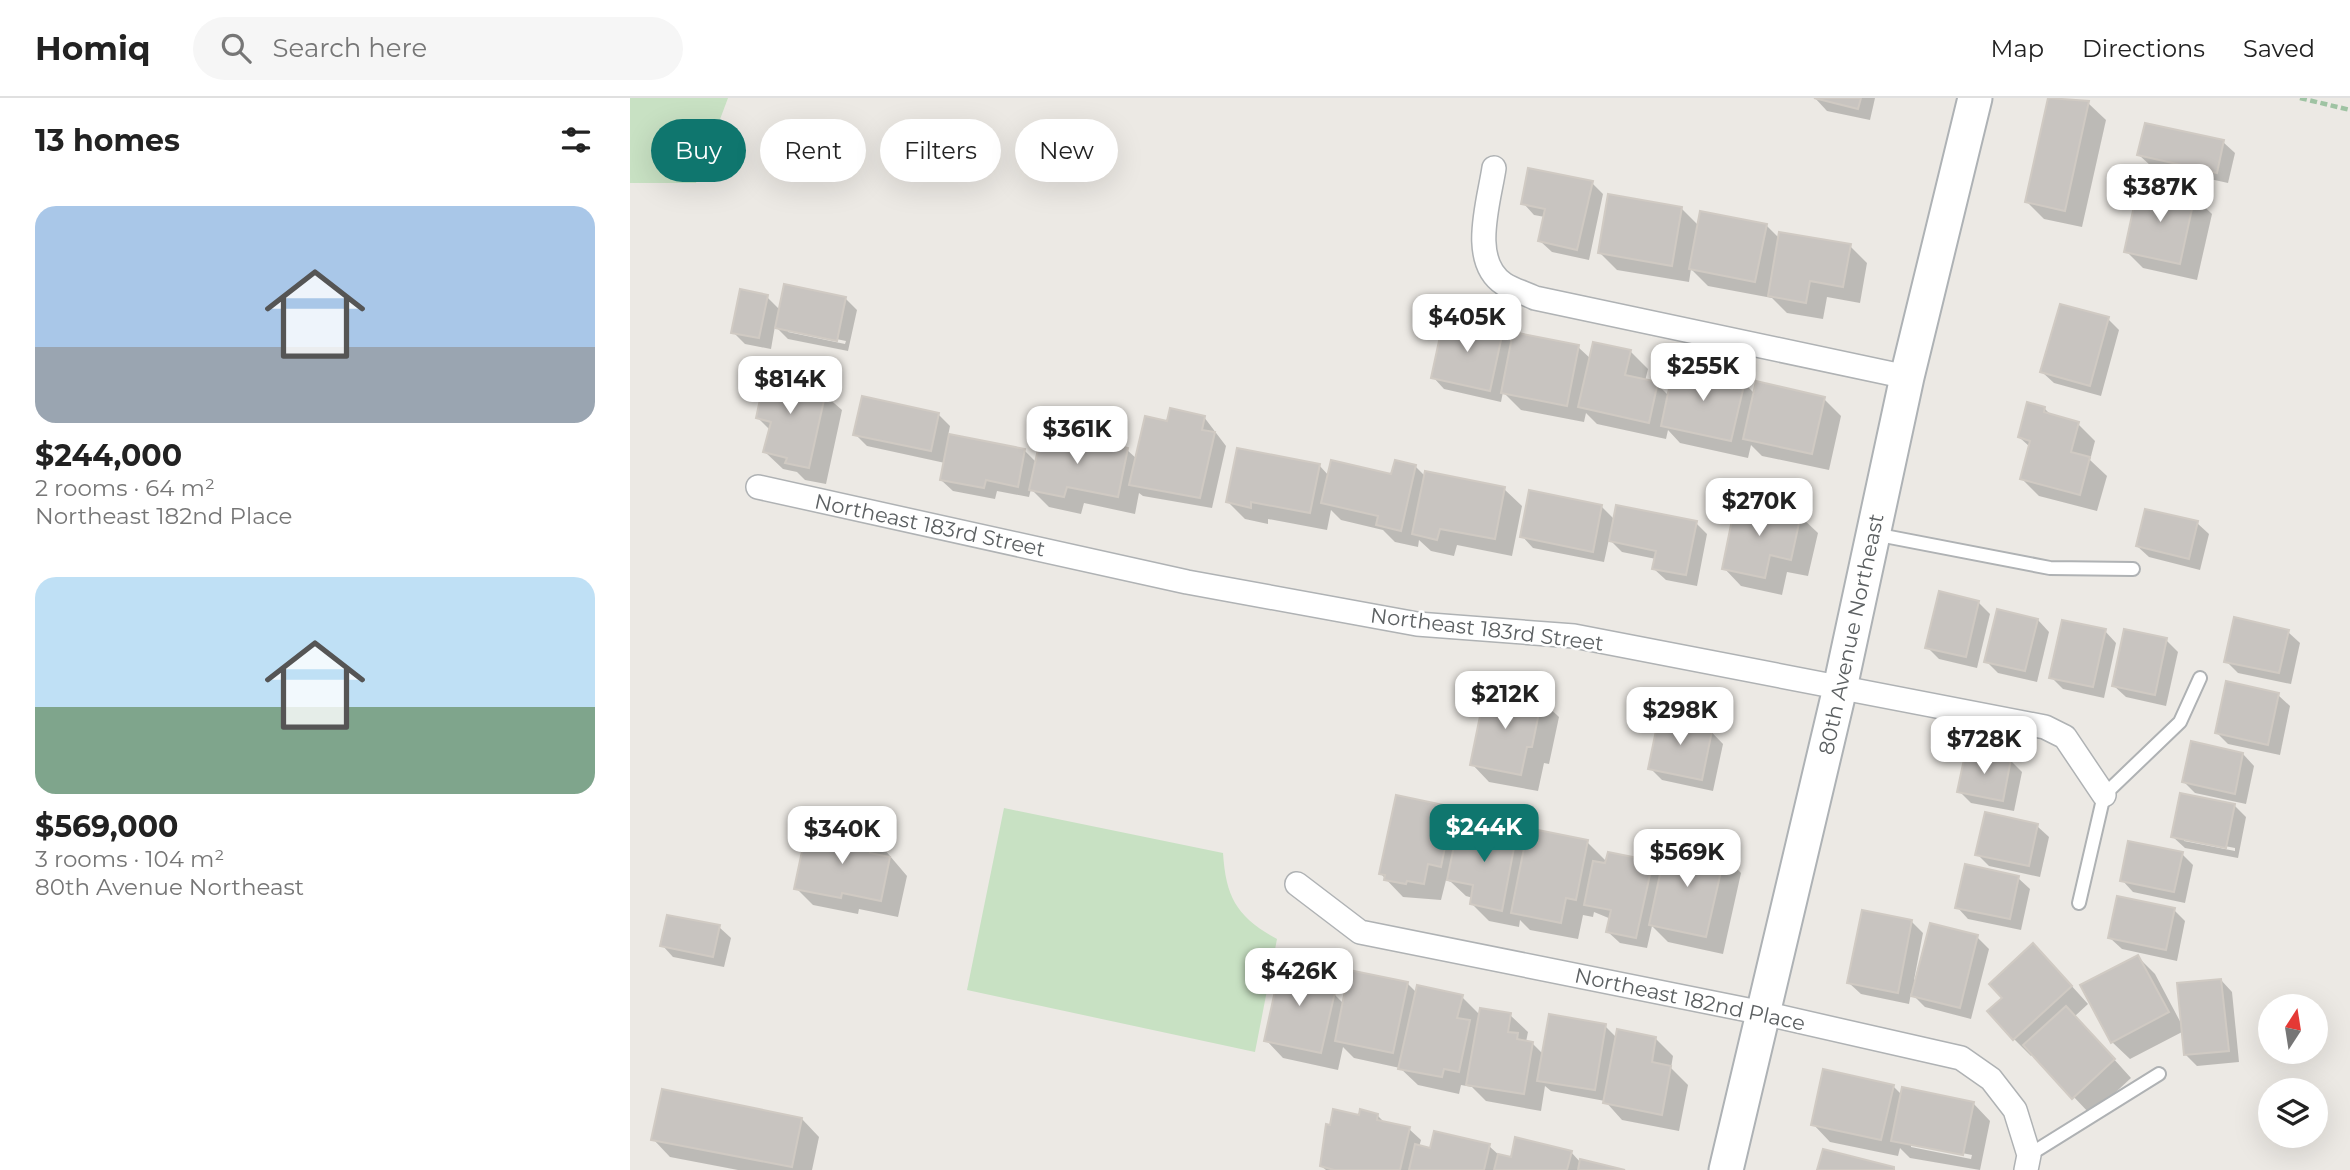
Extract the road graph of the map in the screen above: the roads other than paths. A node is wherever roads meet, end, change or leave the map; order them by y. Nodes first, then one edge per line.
1 (1975, 98) edge
2 (1494, 168) dead end
3 (1907, 377) junction
4 (758, 487) dead end
5 (1873, 534) junction
6 (2133, 569) dead end
7 (2200, 678) dead end
8 (1840, 688) junction
9 (2104, 795) junction
10 (1297, 884) dead end
11 (2079, 903) dead end
12 (1763, 1013) junction
13 (2160, 1074) dead end
14 (2028, 1163) edge
15 (1726, 1170) edge

1 - 3 main road, 80th Avenue Northeast
2 - 3 street
3 - 5 main road, 80th Avenue Northeast
4 - 8 street, Northeast 183rd Street
5 - 6 lane
5 - 8 main road, 80th Avenue Northeast
7 - 9 lane
8 - 9 street, Northeast 183rd Street
8 - 12 main road, 80th Avenue Northeast
9 - 11 lane
10 - 12 street, Northeast 182nd Place
12 - 14 street, Northeast 182nd Place
12 - 15 main road, 80th Avenue Northeast
13 - 14 lane

